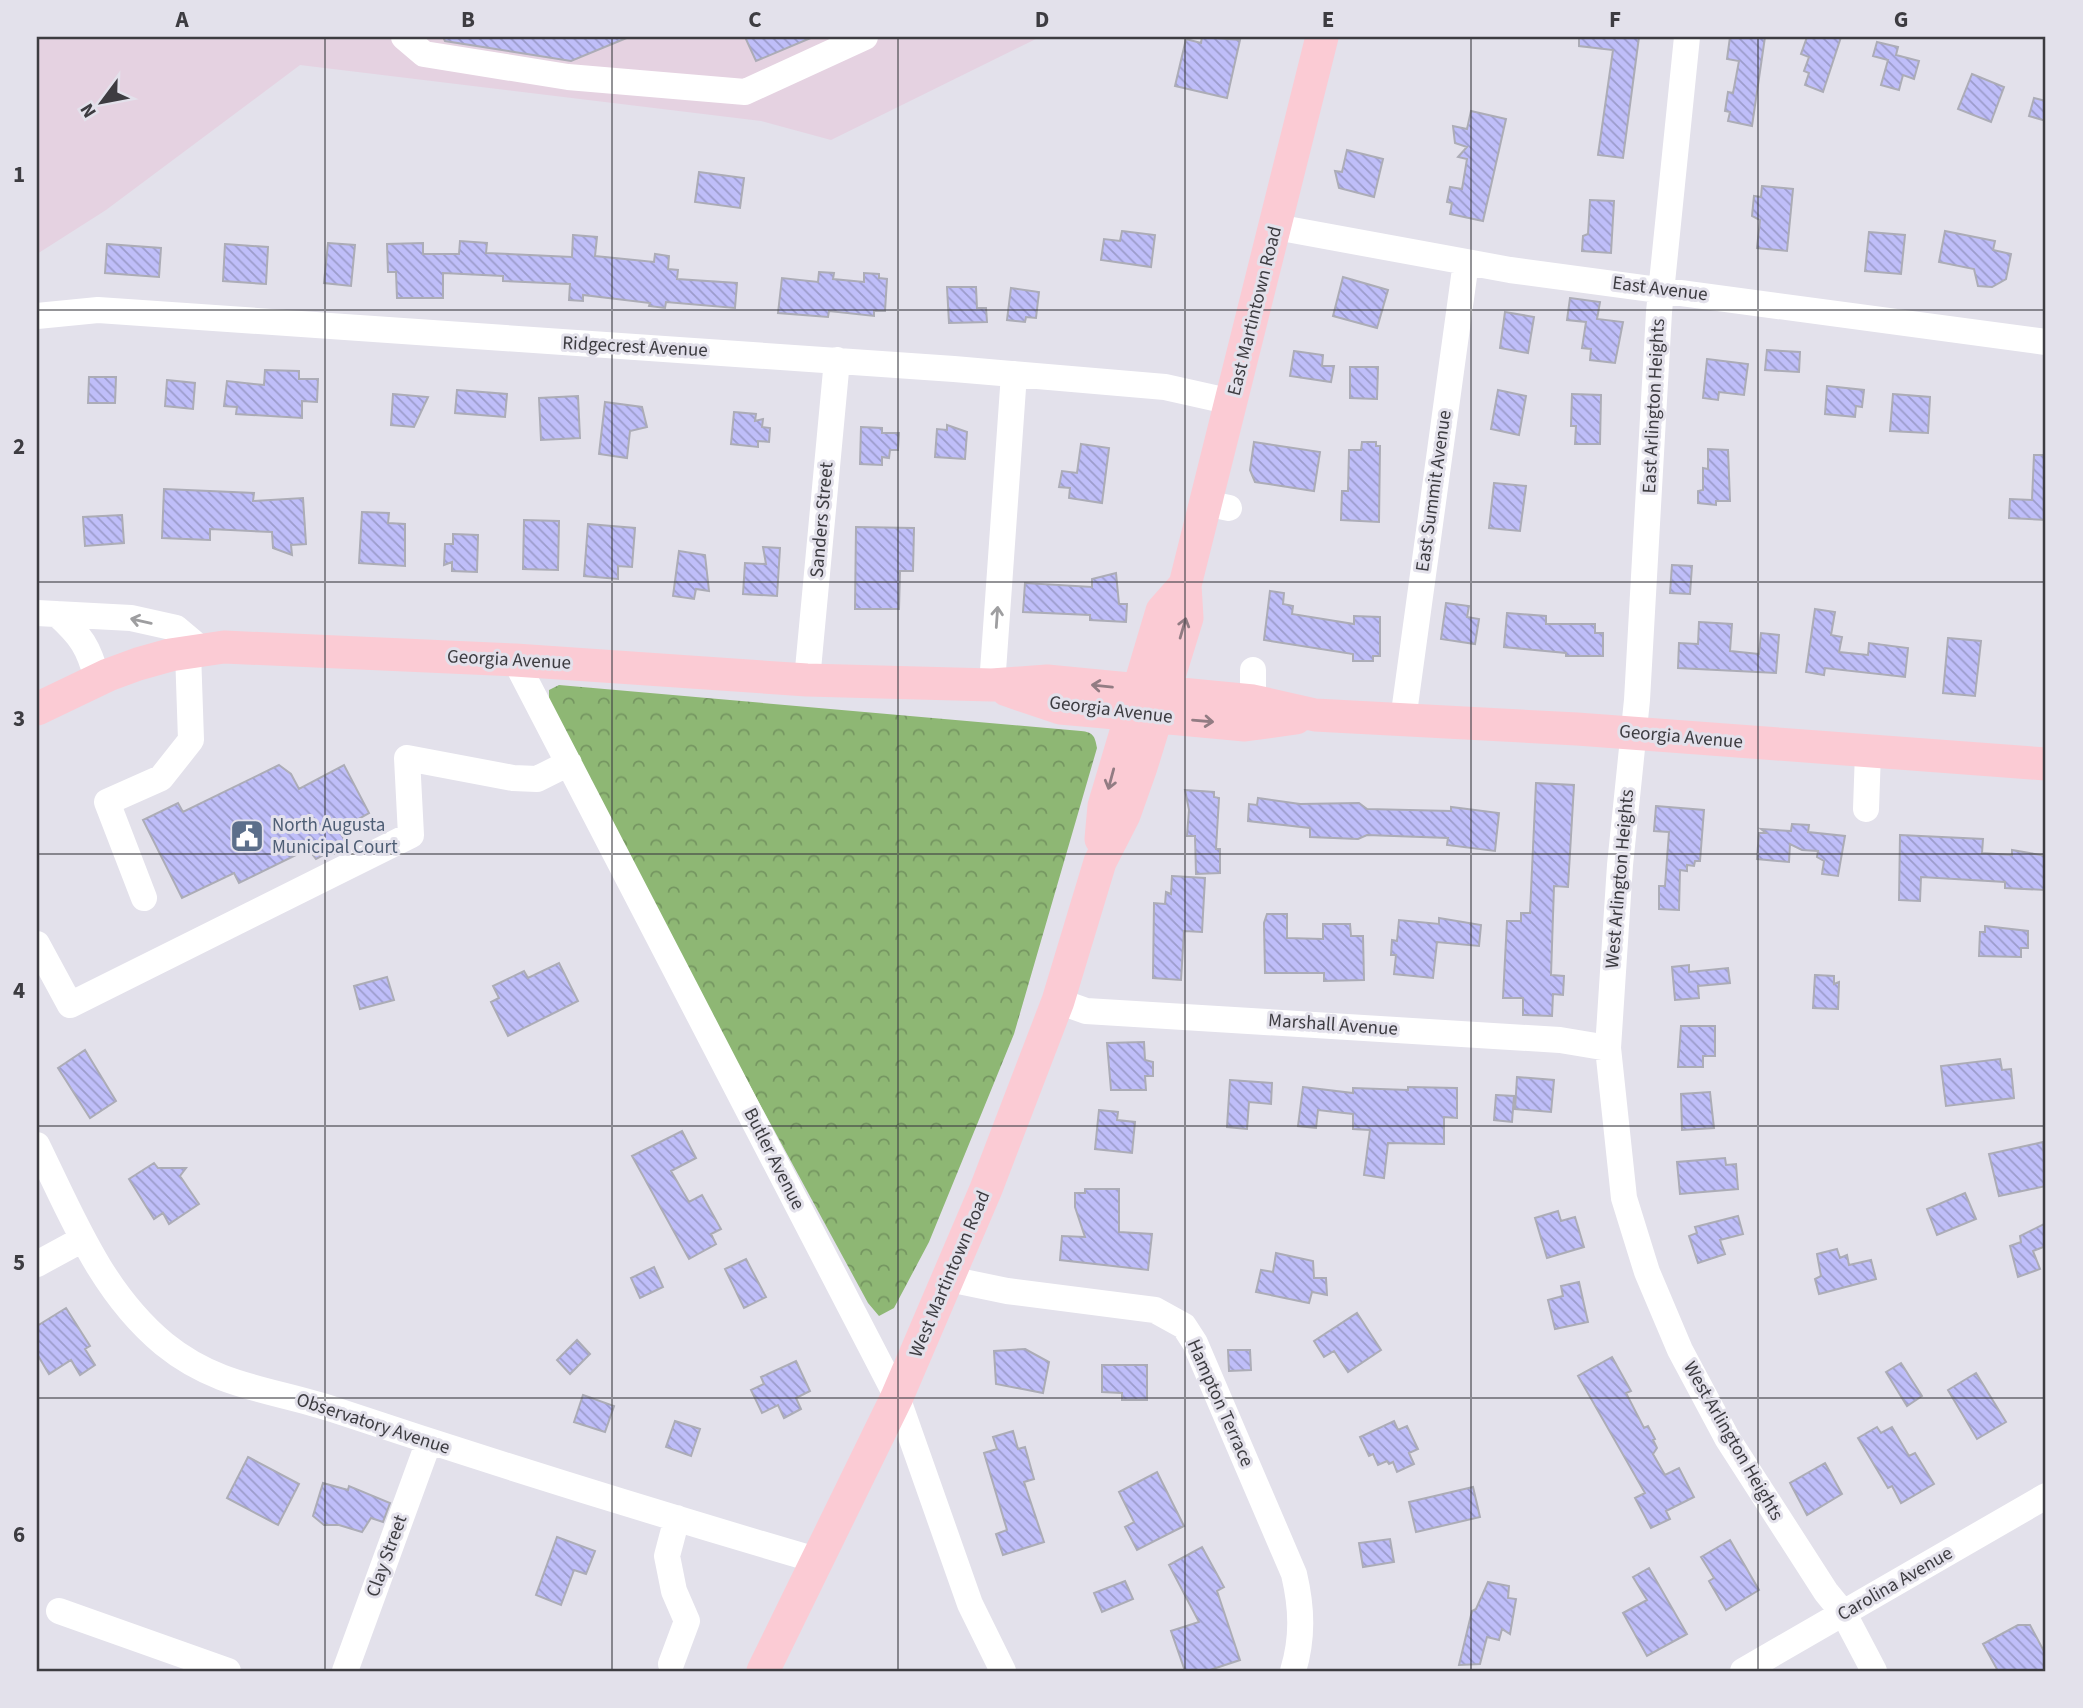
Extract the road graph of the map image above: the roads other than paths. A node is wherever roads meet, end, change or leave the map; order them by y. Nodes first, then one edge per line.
1 (404, 37) edge
2 (865, 37) edge
3 (1322, 37) edge
4 (1687, 37) edge
5 (1276, 227) junction
6 (1466, 262) junction
7 (1662, 289) junction
8 (37, 316) edge
9 (2046, 342) edge
10 (837, 360) junction
11 (1014, 374) junction
12 (1232, 402) junction
13 (47, 613) edge
14 (194, 650) junction
15 (515, 660) junction
16 (97, 679) junction
17 (807, 680) junction
18 (992, 685) junction
19 (1147, 703) junction
20 (37, 709) edge
21 (1315, 715) junction
22 (1403, 720) junction
23 (1632, 734) junction
24 (1868, 752) junction
25 (569, 763) junction
26 (2046, 764) edge
27 (1866, 809) dead end
28 (144, 898) dead end
29 (38, 949) edge
30 (1058, 1001) junction
31 (1608, 1048) junction
32 (37, 1145) edge
33 (83, 1239) junction
34 (37, 1264) edge
35 (948, 1279) junction
36 (898, 1397) junction
37 (429, 1441) junction
38 (2046, 1496) edge
39 (677, 1518) junction
40 (816, 1560) junction
41 (59, 1611) dead end
42 (1844, 1614) junction
43 (671, 1664) dead end
44 (773, 1668) edge
45 (228, 1671) edge
46 (345, 1671) edge
47 (1003, 1671) edge
48 (1293, 1671) edge
49 (1743, 1671) edge
50 (1874, 1671) edge

1 - 2 street
3 - 5 main road, East Martintown Road
4 - 7 street, East Arlington Heights
5 - 6 street, East Avenue
5 - 12 main road, East Martintown Road
6 - 7 street, East Avenue
6 - 22 street, East Summit Avenue
7 - 9 street, East Avenue
7 - 23 street, East Arlington Heights
8 - 10 street, Ridgecrest Avenue
10 - 11 street, Ridgecrest Avenue
10 - 17 street, Sanders Street
11 - 12 street, Ridgecrest Avenue
18 -> 11 street
12 - 19 main road, East Martintown Road
14 -> 13 street
13 - 16 street
14 - 15 main road, Georgia Avenue
14 - 16 main road, Georgia Avenue
14 - 28 street
15 - 17 main road, Georgia Avenue
15 - 25 street, Butler Avenue
16 - 20 main road, Georgia Avenue
17 - 18 main road, Georgia Avenue
18 - 19 main road, Georgia Avenue
19 -> 21 main road, Georgia Avenue
19 - 21 main road, Georgia Avenue
19 - 30 main road, West Martintown Road
21 - 22 main road, Georgia Avenue
22 - 23 main road, Georgia Avenue
23 - 24 main road, Georgia Avenue
23 - 31 street, West Arlington Heights
24 - 26 main road, Georgia Avenue
24 - 27 street
25 - 29 street
25 - 36 street, Butler Avenue
30 - 31 street, Marshall Avenue
30 - 35 main road, West Martintown Road
31 - 42 street, West Arlington Heights
32 - 33 street, Observatory Avenue
33 - 34 street
33 - 37 street, Observatory Avenue
35 - 36 main road, West Martintown Road
35 - 48 street, Hampton Terrace
36 - 40 main road, West Martintown Road
36 - 47 street, Butler Avenue
37 - 39 street, Observatory Avenue
37 - 46 street, Clay Street
38 - 42 street, Carolina Avenue
39 - 40 street, Observatory Avenue
39 - 43 street
40 - 44 main road, West Martintown Road
41 - 45 street
42 - 49 street, Carolina Avenue
42 - 50 street, West Arlington Heights

